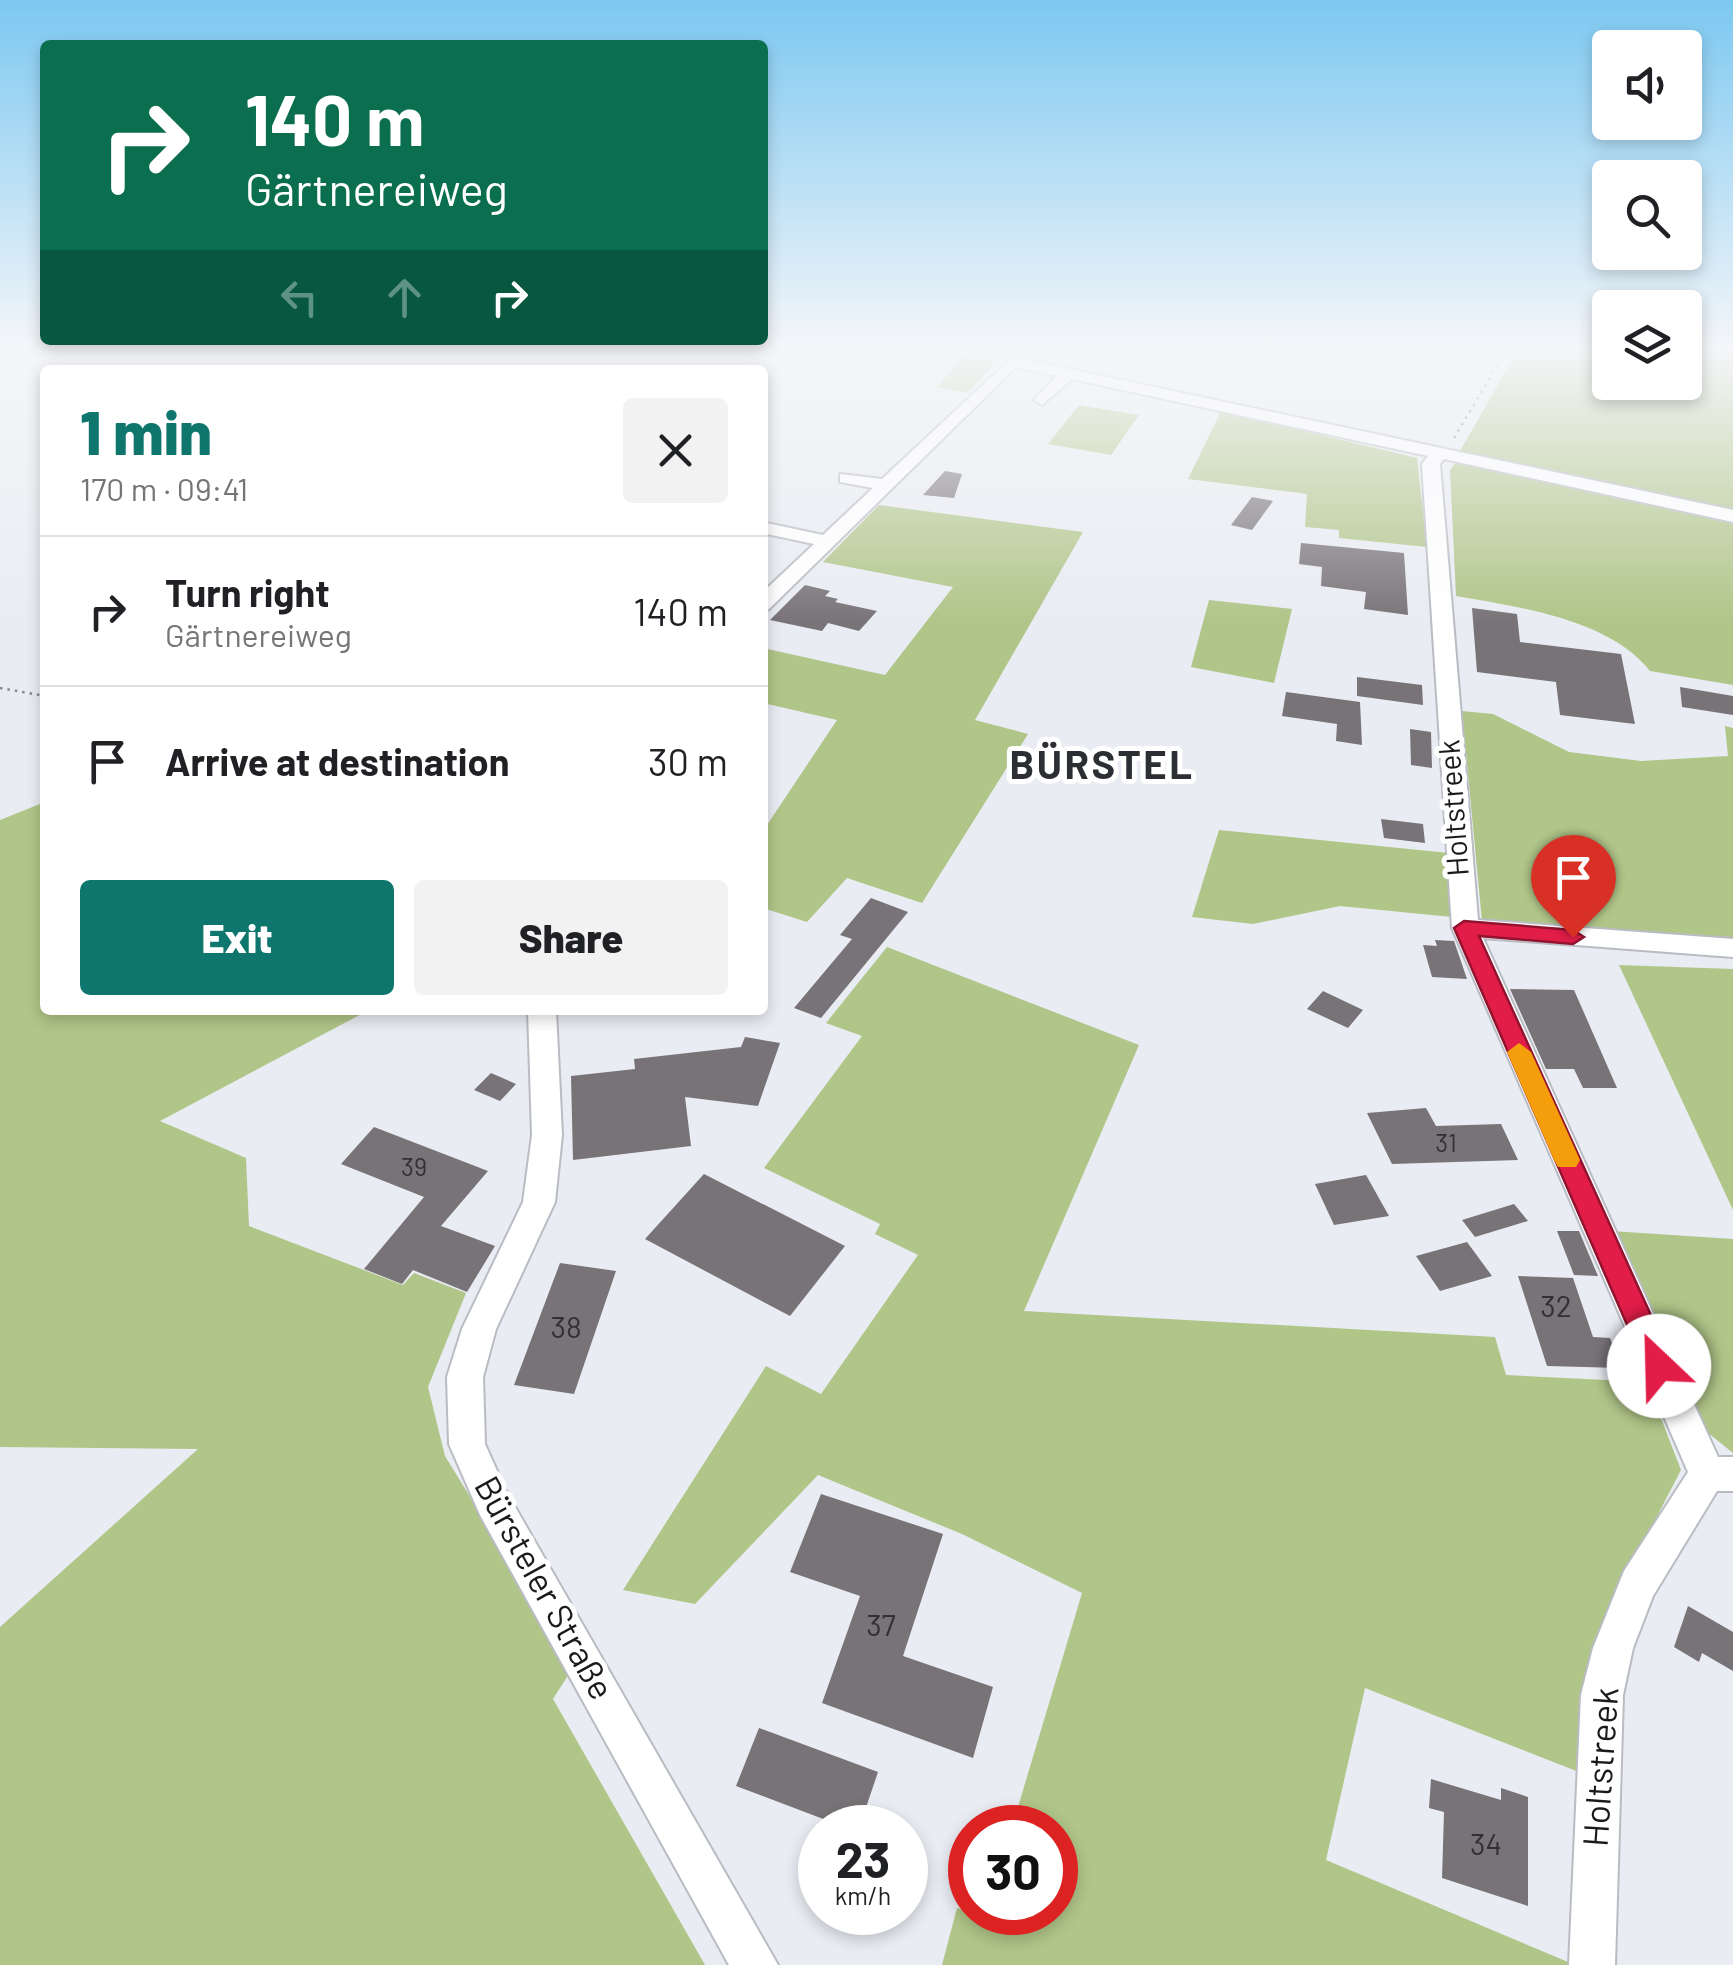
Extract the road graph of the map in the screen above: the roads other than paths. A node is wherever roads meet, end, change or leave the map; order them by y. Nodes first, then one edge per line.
1 (928, 440) edge
2 (1373, 440) edge
3 (1439, 454) junction
4 (846, 478) dead end
5 (886, 486) junction
6 (1733, 516) edge
7 (768, 528) edge
8 (829, 542) junction
9 (768, 599) edge
10 (1464, 928) junction
11 (1733, 948) edge
12 (542, 1015) edge
13 (1720, 1474) edge
14 (756, 1965) edge
15 (1592, 1965) edge

1 - 5 street
2 - 3 street
3 - 6 street
3 - 10 street, Holtstreek
4 - 5 street
5 - 8 street
7 - 8 street
8 - 9 street
10 - 11 street
10 - 13 street, Holtstreek
12 - 14 street, Bürsteler Straße
13 - 15 street, Holtstreek

